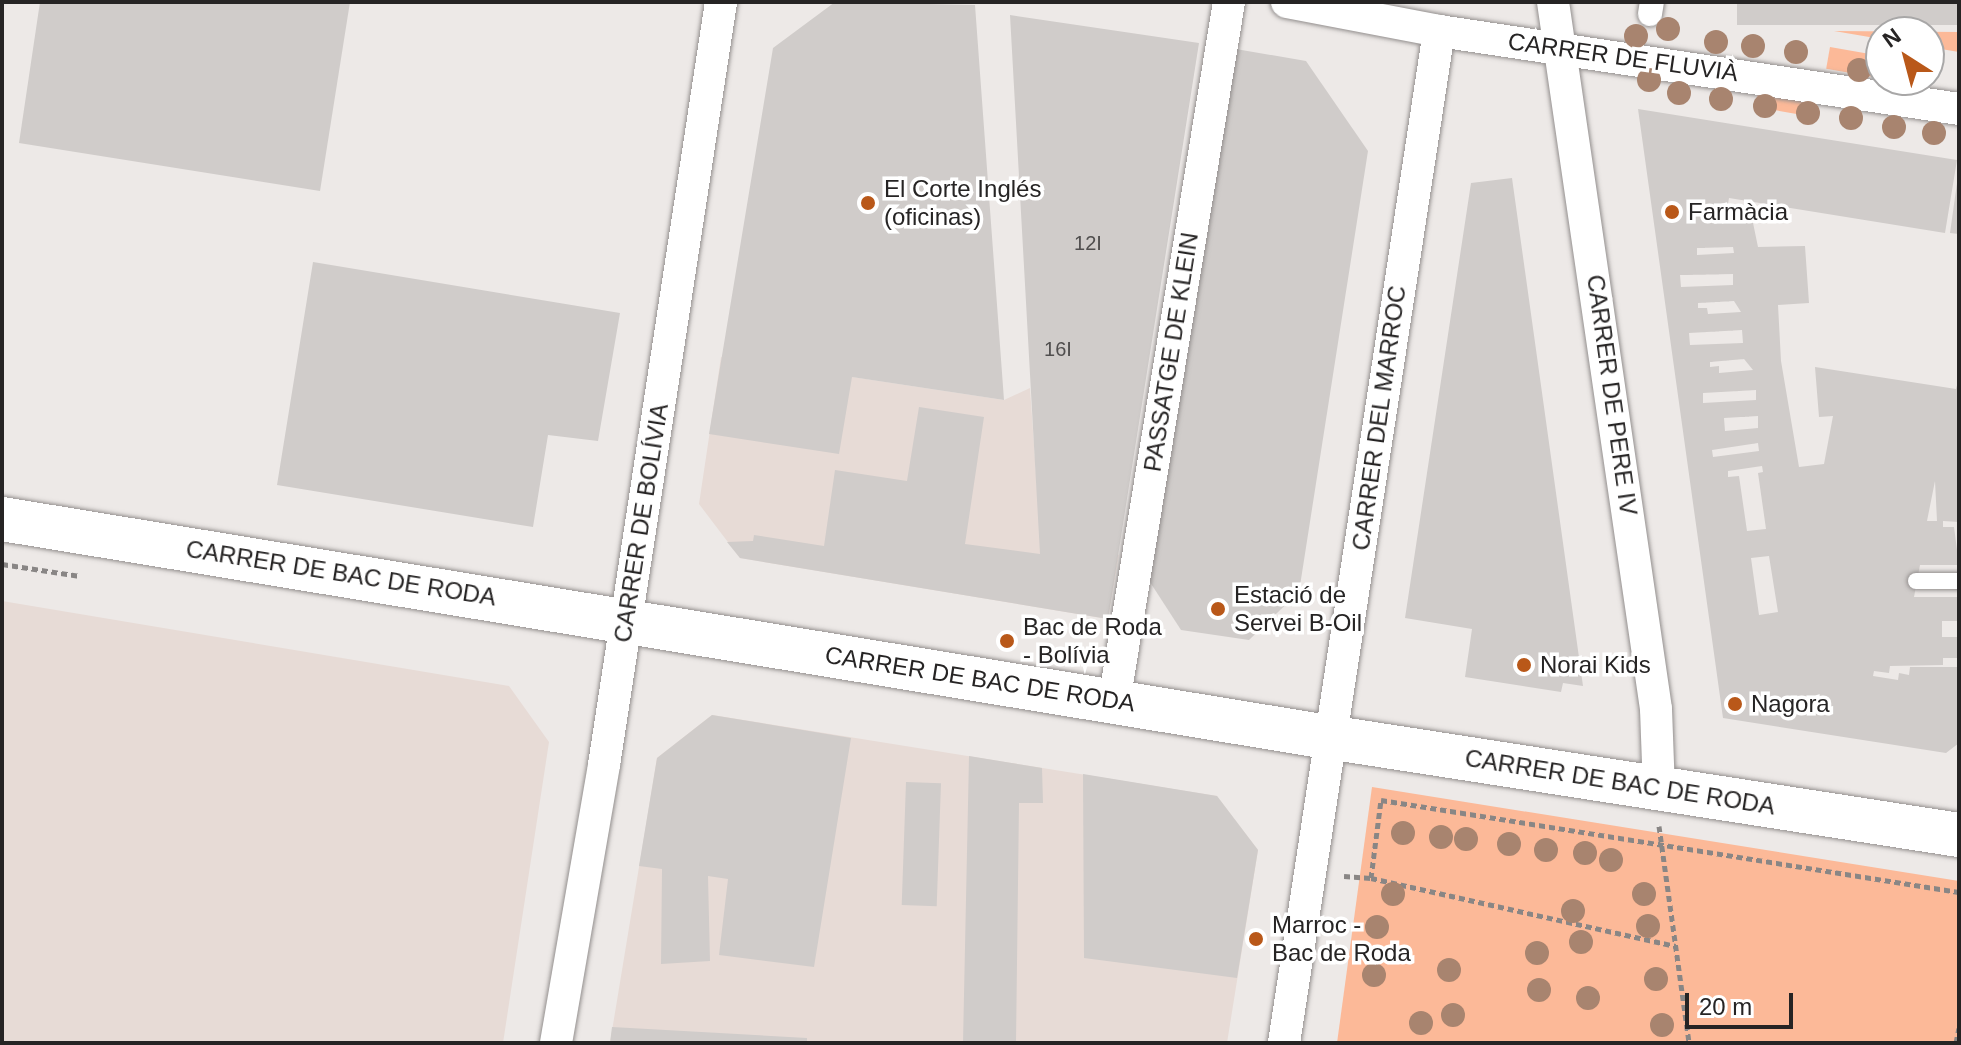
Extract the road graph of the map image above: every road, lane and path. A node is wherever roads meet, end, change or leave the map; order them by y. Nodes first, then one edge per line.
1 (721, 2) edge
2 (1229, 2) edge
3 (1287, 2) edge
4 (1553, 2) edge
5 (1439, 31) junction
6 (1559, 48) junction
7 (1959, 109) edge
8 (2, 519) edge
9 (1916, 581) dead end
10 (1959, 581) edge
11 (626, 621) junction
12 (1114, 702) junction
13 (1328, 737) junction
14 (1659, 789) junction
15 (1959, 835) edge
16 (1660, 845) junction
17 (1344, 876) dead end
18 (1371, 878) junction
19 (1959, 892) edge
20 (1675, 946) junction
21 (1959, 1028) edge
22 (556, 1043) edge
23 (1284, 1043) edge
24 (1689, 1043) edge
25 (1956, 1043) edge

1 - 11 street, CARRER DE BOLÍVIA
2 - 12 street, PASSATGE DE KLEIN
3 - 5 street, CARRER DE FLUVIÀ
4 - 6 street, CARRER DE PERE IV
5 - 6 street, CARRER DE FLUVIÀ
5 - 13 street, CARRER DEL MARROC
6 - 7 street, CARRER DE FLUVIÀ
6 - 14 street, CARRER DE PERE IV
8 - 11 main road, CARRER DE BAC DE RODA
9 - 10 lane
11 - 12 main road, CARRER DE BAC DE RODA
11 - 22 street, CARRER DE BOLÍVIA
12 - 13 main road, CARRER DE BAC DE RODA
13 - 14 main road, CARRER DE BAC DE RODA
13 - 23 street, CARRER DEL MARROC
14 - 15 main road, CARRER DE BAC DE RODA
14 - 16 path
16 - 18 path
16 - 19 path
16 - 20 path
17 - 18 path
18 - 20 path
20 - 24 path
21 - 25 path

